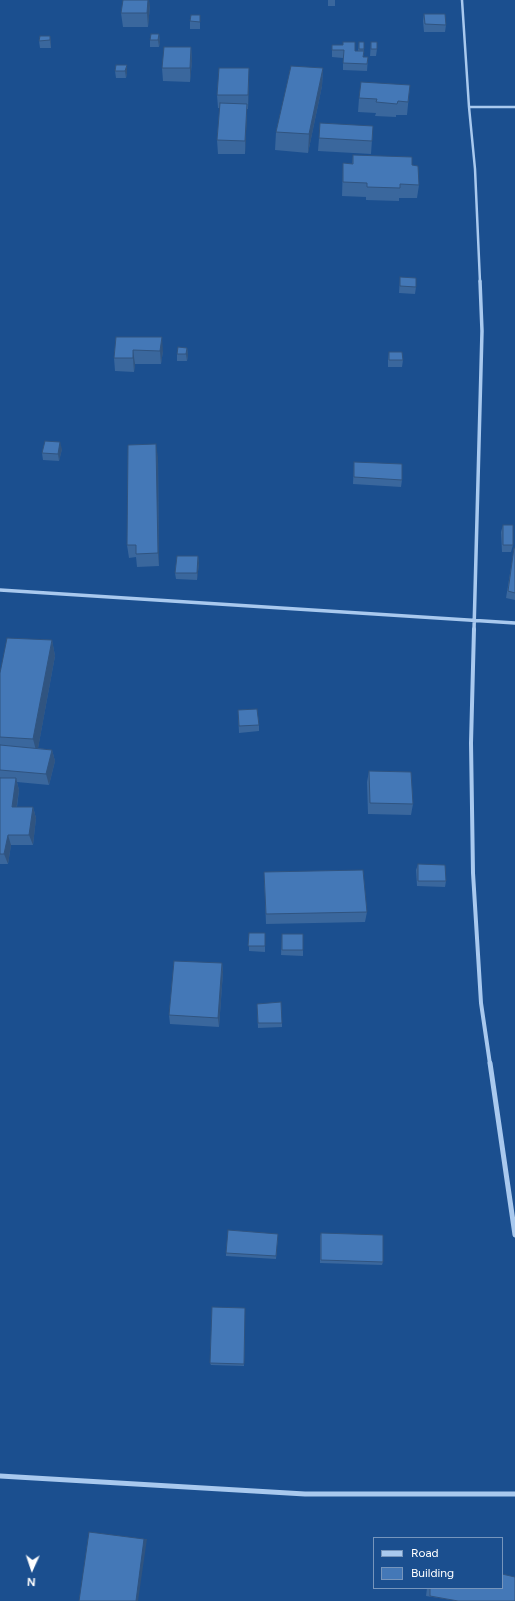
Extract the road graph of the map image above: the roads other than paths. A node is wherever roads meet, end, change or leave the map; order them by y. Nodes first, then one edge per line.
1 (462, 0) edge
2 (469, 107) junction
3 (515, 107) edge
4 (0, 590) edge
5 (476, 620) junction
6 (515, 623) edge
7 (515, 1235) edge
8 (0, 1476) edge
9 (515, 1494) edge

1 - 2 street
2 - 3 street
2 - 5 street
4 - 5 street
5 - 6 street
5 - 7 street
8 - 9 street

